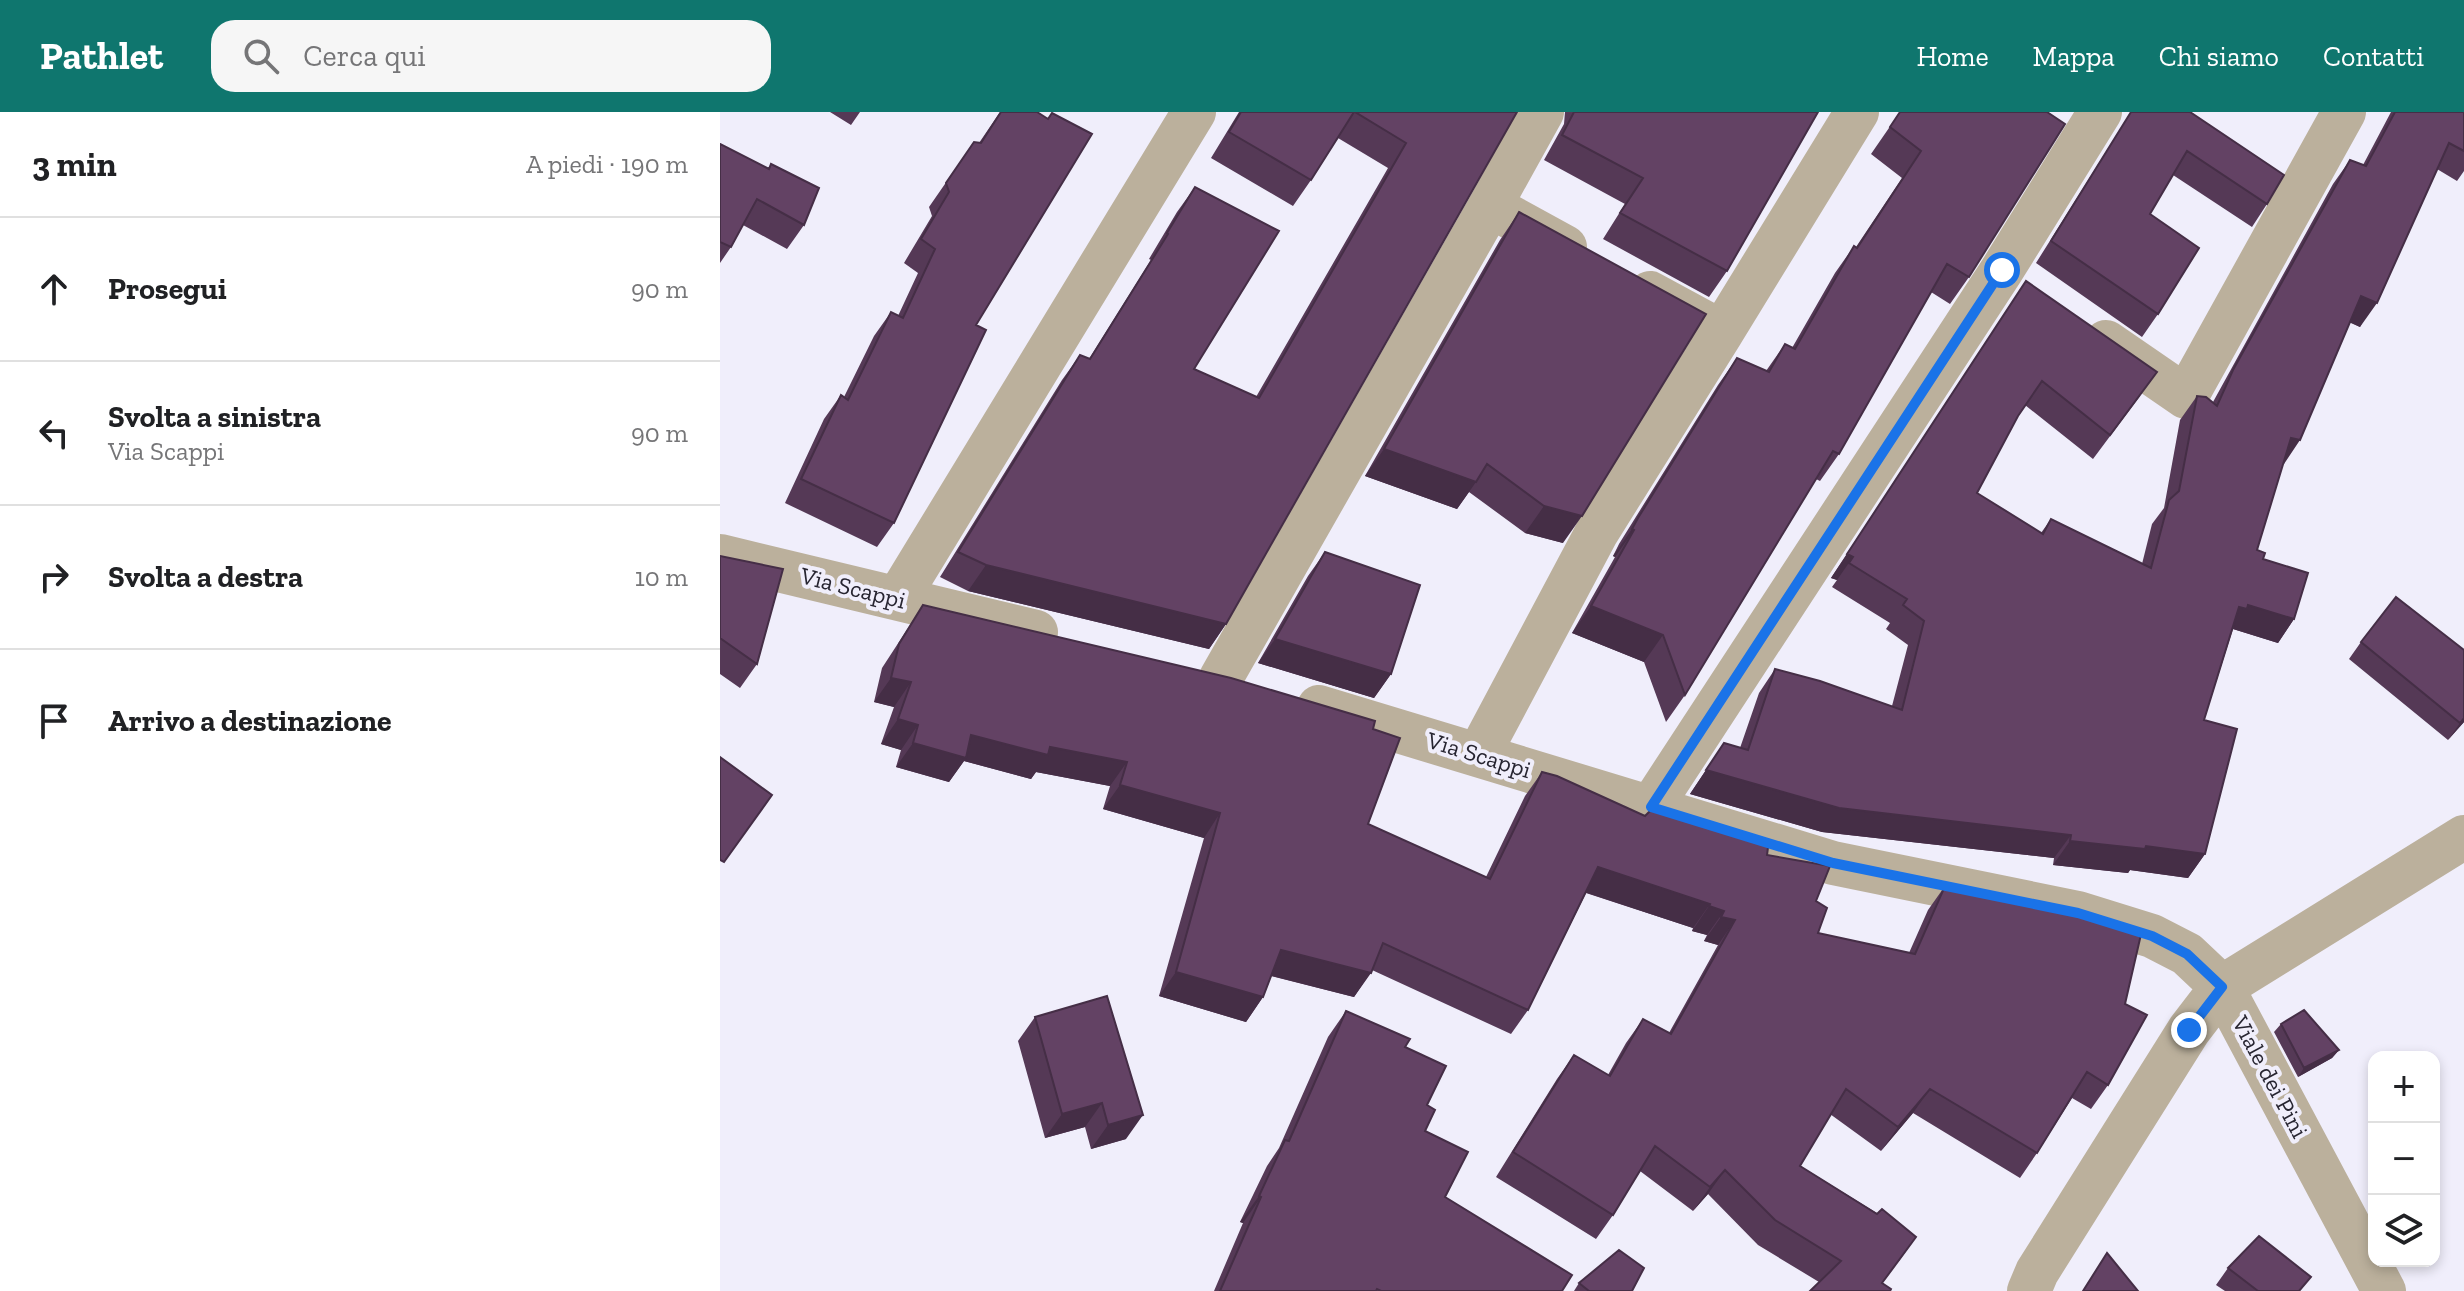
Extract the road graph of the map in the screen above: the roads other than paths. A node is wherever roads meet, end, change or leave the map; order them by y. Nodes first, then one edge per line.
1 (1194, 112) edge
2 (1542, 112) edge
3 (1857, 112) edge
4 (2100, 112) edge
5 (2344, 112) edge
6 (1490, 206) junction
7 (2002, 270) junction
8 (2039, 295) edge
9 (2075, 321) edge
10 (1722, 332) junction
11 (720, 556) edge
12 (898, 598) junction
13 (1067, 640) edge
14 (1479, 754) junction
15 (1651, 807) junction
16 (2464, 837) edge
17 (2222, 987) junction
18 (2029, 1291) edge
19 (2384, 1291) edge

1 - 12 street
2 - 6 street
3 - 10 street
4 - 7 street
5 - 9 street
6 - 10 street
6 - 14 street, Via Scappi
7 - 8 street
7 - 15 street
10 - 14 street
11 - 12 street, Via Scappi
12 - 13 street, Via Scappi
14 - 15 street, Via Scappi
15 - 17 street, Via Scappi
16 - 17 street, Viale dei Pini
17 - 18 street
17 - 19 street, Viale dei Pini

